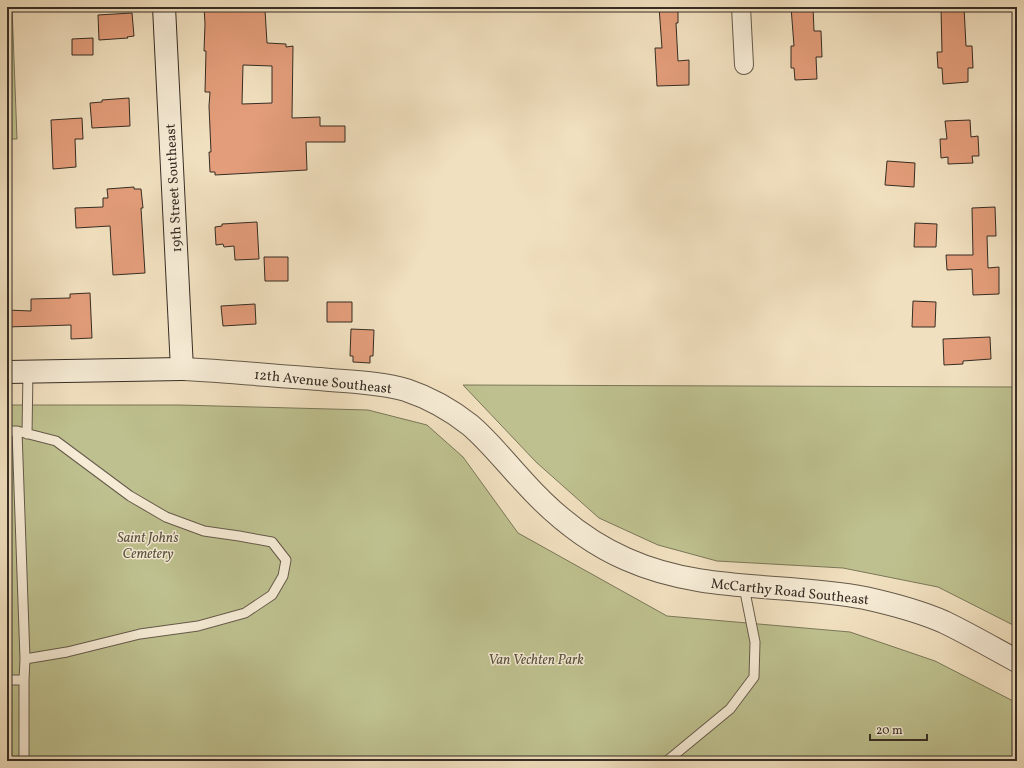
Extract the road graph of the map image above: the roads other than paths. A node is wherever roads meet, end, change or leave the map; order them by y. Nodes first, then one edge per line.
1 (164, 7) edge
2 (741, 7) edge
3 (744, 65) dead end
4 (182, 369) junction
5 (17, 372) edge
6 (17, 431) junction
7 (7, 432) edge
8 (27, 434) junction
9 (626, 559) joint
10 (744, 587) junction
11 (25, 659) junction
12 (1017, 661) edge
13 (7, 680) edge
14 (24, 680) junction
15 (24, 761) edge
16 (667, 761) edge

1 - 4 street, 19th Street Southeast
2 - 3 street
4 - 5 street, 12th Avenue Southeast
4 - 9 street, 12th Avenue Southeast
5 - 8 lane
6 - 7 lane
6 - 8 lane
6 - 11 lane
8 - 11 lane
9 - 10 street, McCarthy Road Southeast
10 - 12 street, McCarthy Road Southeast
10 - 16 lane
11 - 14 lane
13 - 14 lane
14 - 15 lane

